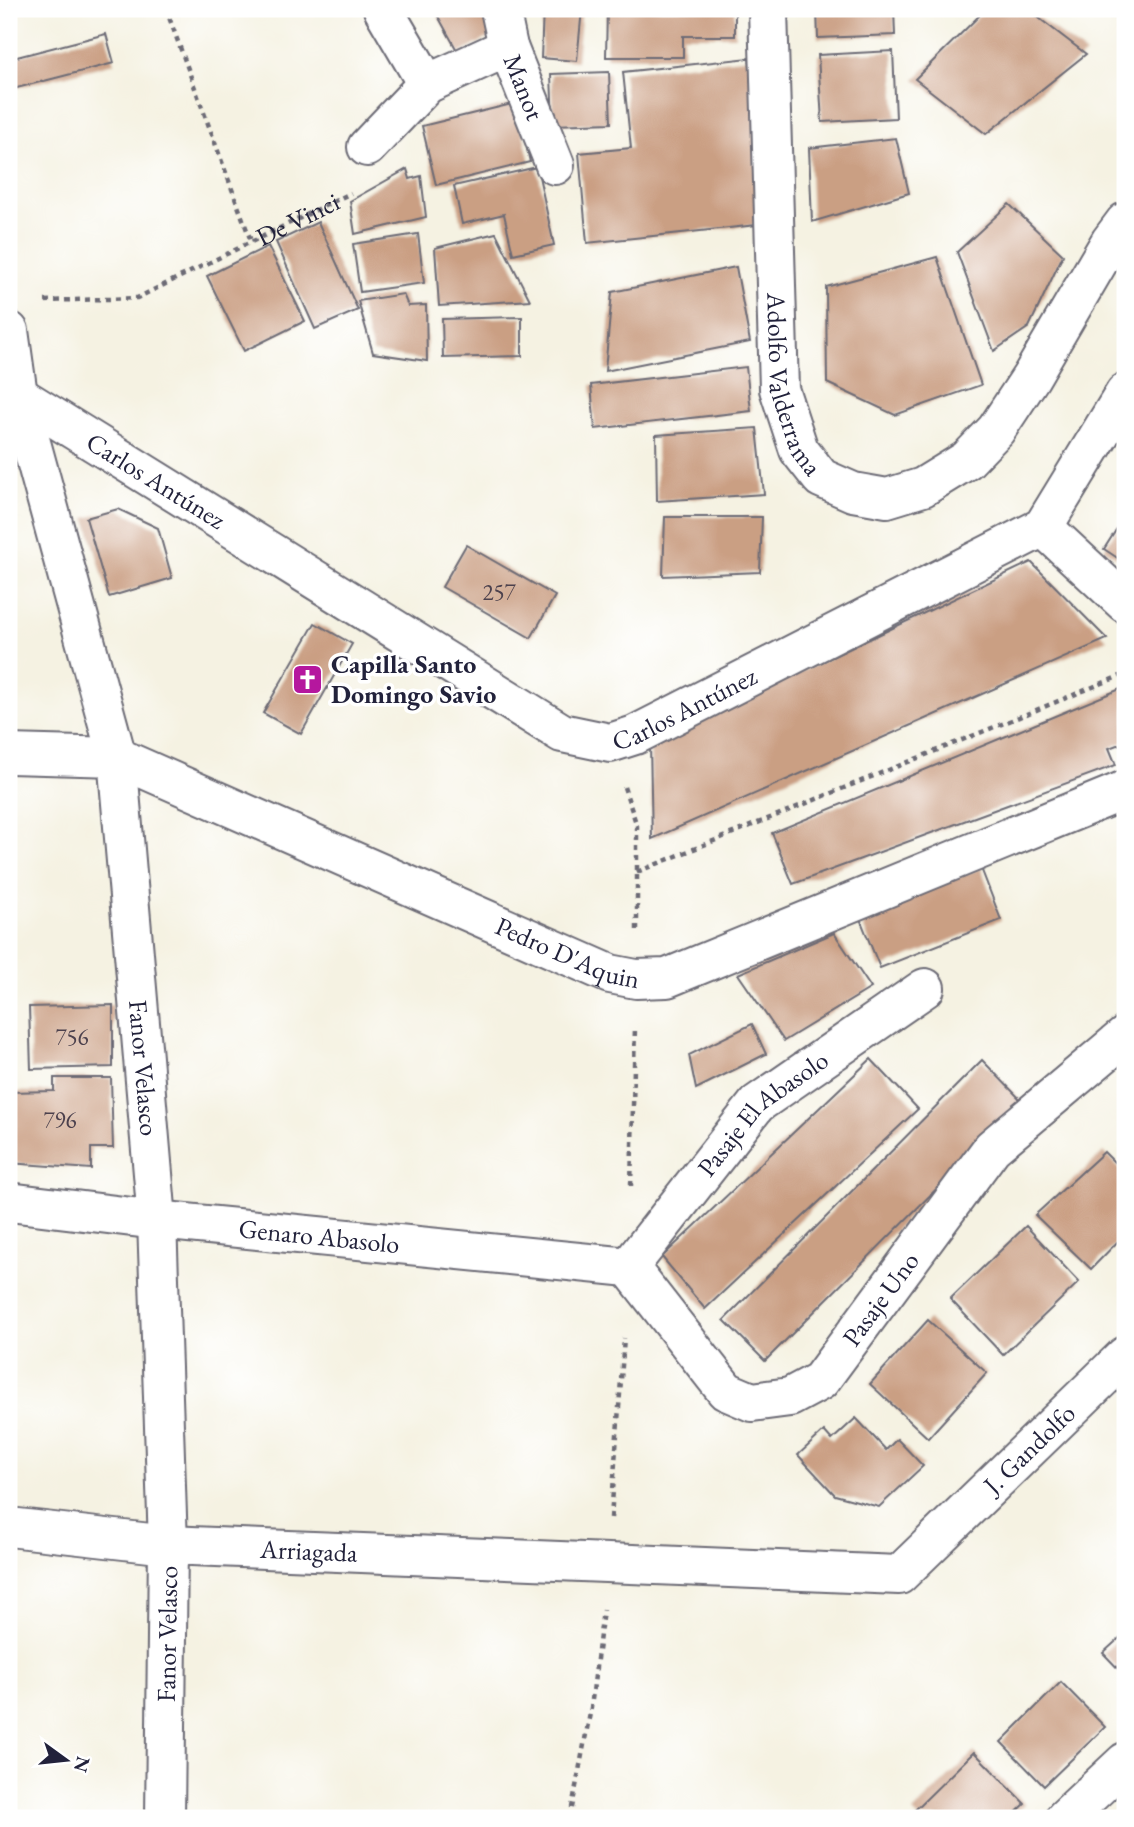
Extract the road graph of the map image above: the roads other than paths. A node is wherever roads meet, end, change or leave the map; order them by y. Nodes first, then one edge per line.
1 (383, 9) edge
2 (500, 9) edge
3 (768, 9) edge
4 (508, 47) junction
5 (427, 84) junction
6 (367, 147) road end
7 (555, 165) dead end
8 (1125, 222) edge
9 (9, 331) edge
10 (1125, 393) edge
11 (13, 409) edge
12 (1044, 527) junction
13 (1125, 603) edge
14 (9, 754) edge
15 (117, 757) junction
16 (1125, 790) edge
17 (925, 988) dead end
18 (1125, 1036) edge
19 (9, 1202) edge
20 (157, 1220) junction
21 (629, 1267) junction
22 (1125, 1356) edge
23 (9, 1527) edge
24 (168, 1545) junction
25 (608, 1562) joint
26 (1125, 1762) edge
27 (165, 1818) edge
28 (1065, 1818) edge

1 - 5 street
2 - 4 street, Manot
3 - 8 street, Adolfo Valderrama
4 - 5 street
4 - 7 street, Manot
5 - 6 street
9 - 11 street, Fanor Velasco
10 - 12 street
11 - 12 street, Carlos Antúnez
11 - 15 street, Fanor Velasco
12 - 13 street
14 - 15 street, Pedro D'Aquin
15 - 16 street, Pedro D'Aquin
15 - 20 street, Fanor Velasco
17 - 21 street, Pasaje El Abasolo
18 - 21 street, Pasaje Uno
19 - 20 street, Genaro Abasolo
20 - 21 street, Genaro Abasolo
20 - 24 street, Fanor Velasco
22 - 25 street, J. Gandolfo
23 - 24 street, Arriagada
24 - 25 street, Arriagada
24 - 27 street, Fanor Velasco
26 - 28 street

